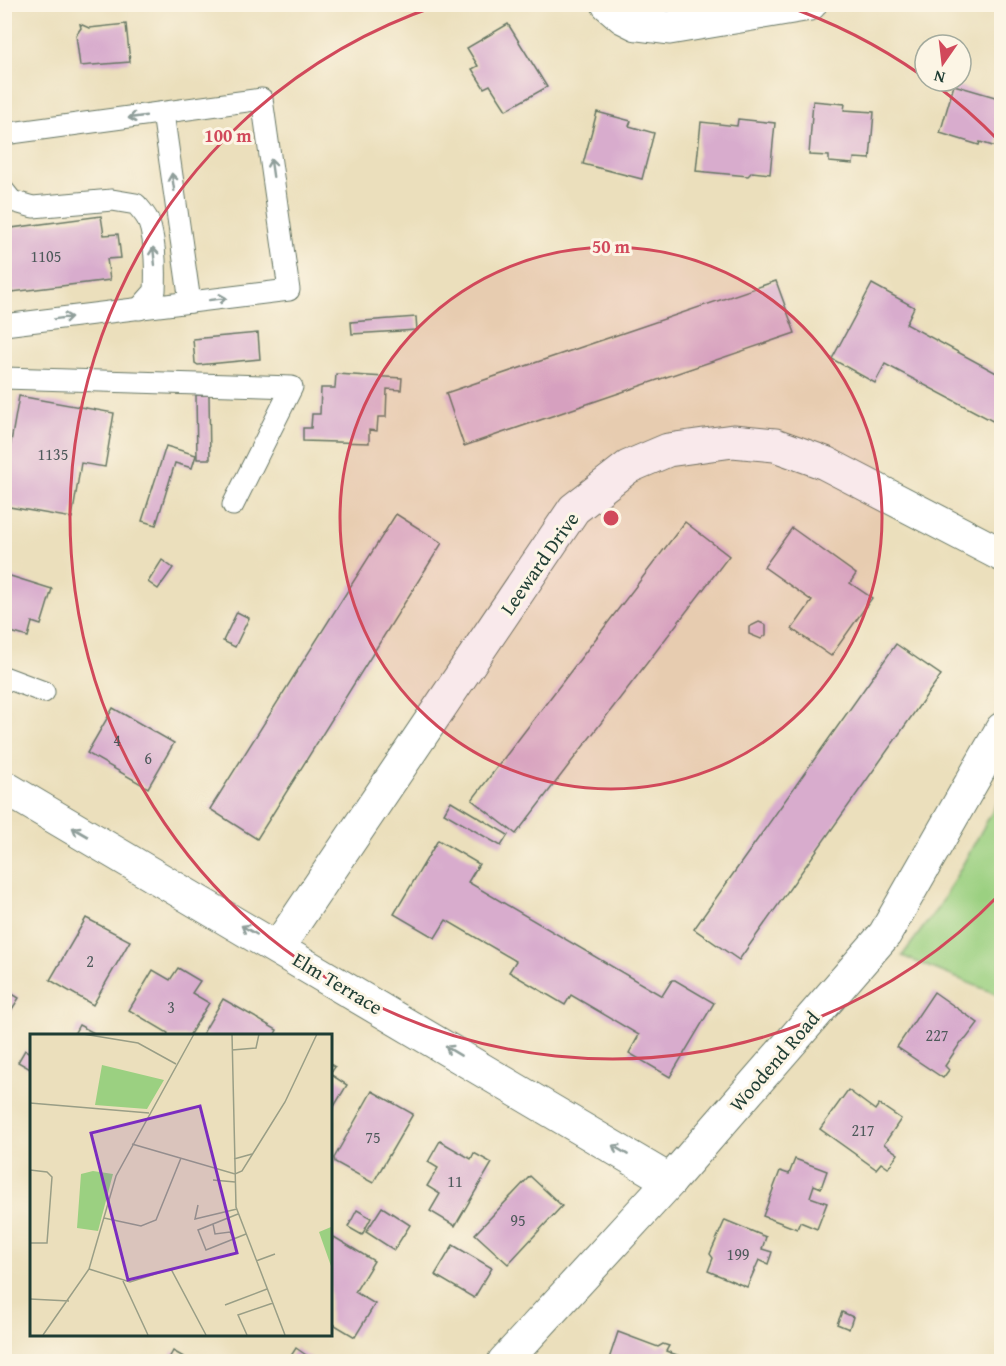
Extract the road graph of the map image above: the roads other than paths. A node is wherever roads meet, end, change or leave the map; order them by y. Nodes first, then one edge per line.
1 (608, 4) edge
2 (810, 4) edge
3 (163, 113) junction
4 (4, 134) edge
5 (4, 191) edge
6 (190, 302) junction
7 (139, 309) junction
8 (4, 325) edge
9 (4, 378) edge
10 (233, 505) dead end
11 (1002, 555) edge
12 (4, 677) edge
13 (44, 692) dead end
14 (1002, 729) edge
15 (4, 787) edge
16 (278, 947) junction
17 (670, 1181) junction
18 (504, 1362) edge

1 - 2 street
3 -> 4 lane
6 -> 3 lane
6 -> 3 lane
7 -> 5 lane
6 - 7 lane
8 -> 7 lane
9 - 10 lane
11 - 16 street, Leeward Drive
12 - 13 lane
14 - 17 street, Woodend Road
16 -> 15 street, Elm Terrace
17 -> 16 street, Elm Terrace
17 - 18 street, Woodend Road

